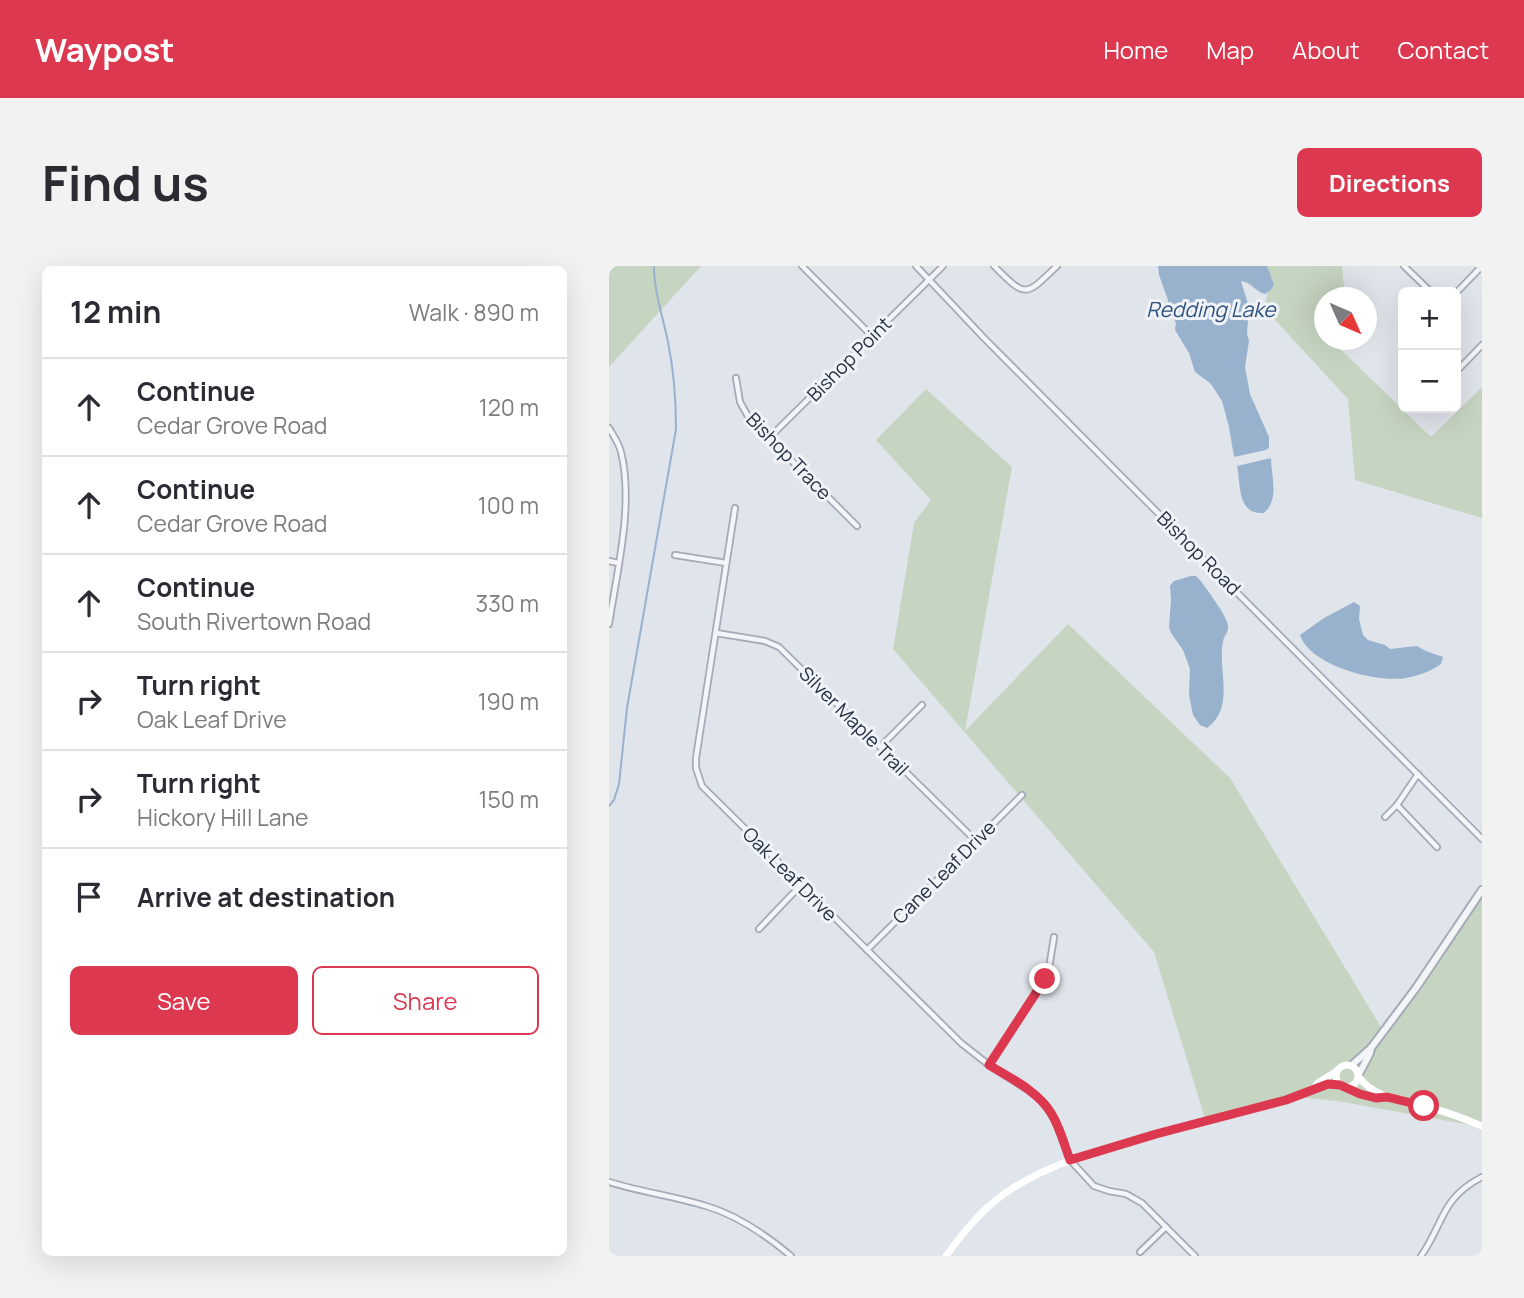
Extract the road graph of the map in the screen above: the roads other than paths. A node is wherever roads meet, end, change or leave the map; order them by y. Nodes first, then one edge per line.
1 (802, 266) edge
2 (916, 266) edge
3 (943, 266) edge
4 (993, 266) edge
5 (1057, 266) edge
6 (1405, 266) edge
7 (1482, 266) edge
8 (929, 279) junction
9 (1426, 287) edge
10 (1461, 288) edge
11 (872, 336) junction
12 (1482, 345) edge
13 (1461, 367) edge
14 (736, 377) dead end
15 (609, 428) edge
16 (769, 438) junction
17 (735, 508) dead end
18 (857, 526) dead end
19 (675, 555) dead end
20 (609, 561) edge
21 (618, 563) junction
22 (726, 563) junction
23 (609, 623) edge
24 (716, 633) junction
25 (922, 705) dead end
26 (880, 747) junction
27 (1418, 774) junction
28 (1022, 795) dead end
29 (1397, 805) junction
30 (1385, 817) dead end
31 (1482, 839) edge
32 (975, 840) junction
33 (1437, 847) dead end
34 (801, 885) junction
35 (1482, 890) edge
36 (759, 929) dead end
37 (1054, 937) dead end
38 (867, 950) junction
39 (1371, 1048) junction
40 (989, 1065) junction
41 (1352, 1065) junction
42 (1337, 1071) junction
43 (1359, 1076) junction
44 (1344, 1086) junction
45 (1314, 1088) junction
46 (1387, 1097) junction
47 (1482, 1126) edge
48 (1070, 1160) junction
49 (1482, 1177) edge
50 (609, 1182) edge
51 (1166, 1227) junction
52 (1140, 1252) dead end
53 (791, 1256) edge
54 (946, 1256) edge
55 (1195, 1256) edge
56 (1421, 1256) edge

1 - 11 street
2 - 8 street, Bishop Road
3 - 8 street, Bishop Point
4 - 5 street
6 - 9 street
7 - 10 street
8 - 11 street, Bishop Point
8 - 27 street, Bishop Road
11 - 16 street, Bishop Point
12 - 13 street
14 - 16 street, Bishop Trace
15 - 21 street
16 - 18 street, Bishop Trace
17 - 22 street, Oak Leaf Drive
19 - 22 street
20 - 21 street
21 - 23 street
22 - 24 street, Oak Leaf Drive
24 - 26 street, Silver Maple Trail
24 - 34 street, Oak Leaf Drive
25 - 26 street
26 - 32 street, Silver Maple Trail
27 - 29 street
27 - 31 street, Bishop Road
28 - 32 street, Cane Leaf Drive
29 - 30 street
29 - 33 street
32 - 38 street, Cane Leaf Drive
34 - 36 street
34 - 38 street, Oak Leaf Drive
35 - 39 street
37 - 40 street
38 - 40 street, Oak Leaf Drive
39 - 41 street
39 - 43 street
40 - 48 street, Oak Leaf Drive
41 - 42 main road
41 - 43 main road
42 - 44 main road
42 - 45 main road
43 - 44 main road
43 - 46 main road
44 - 45 main road
44 - 46 main road
45 - 48 main road
46 - 47 main road
48 - 51 street
48 - 54 main road
49 - 56 street
50 - 53 street
51 - 52 street
51 - 55 street

